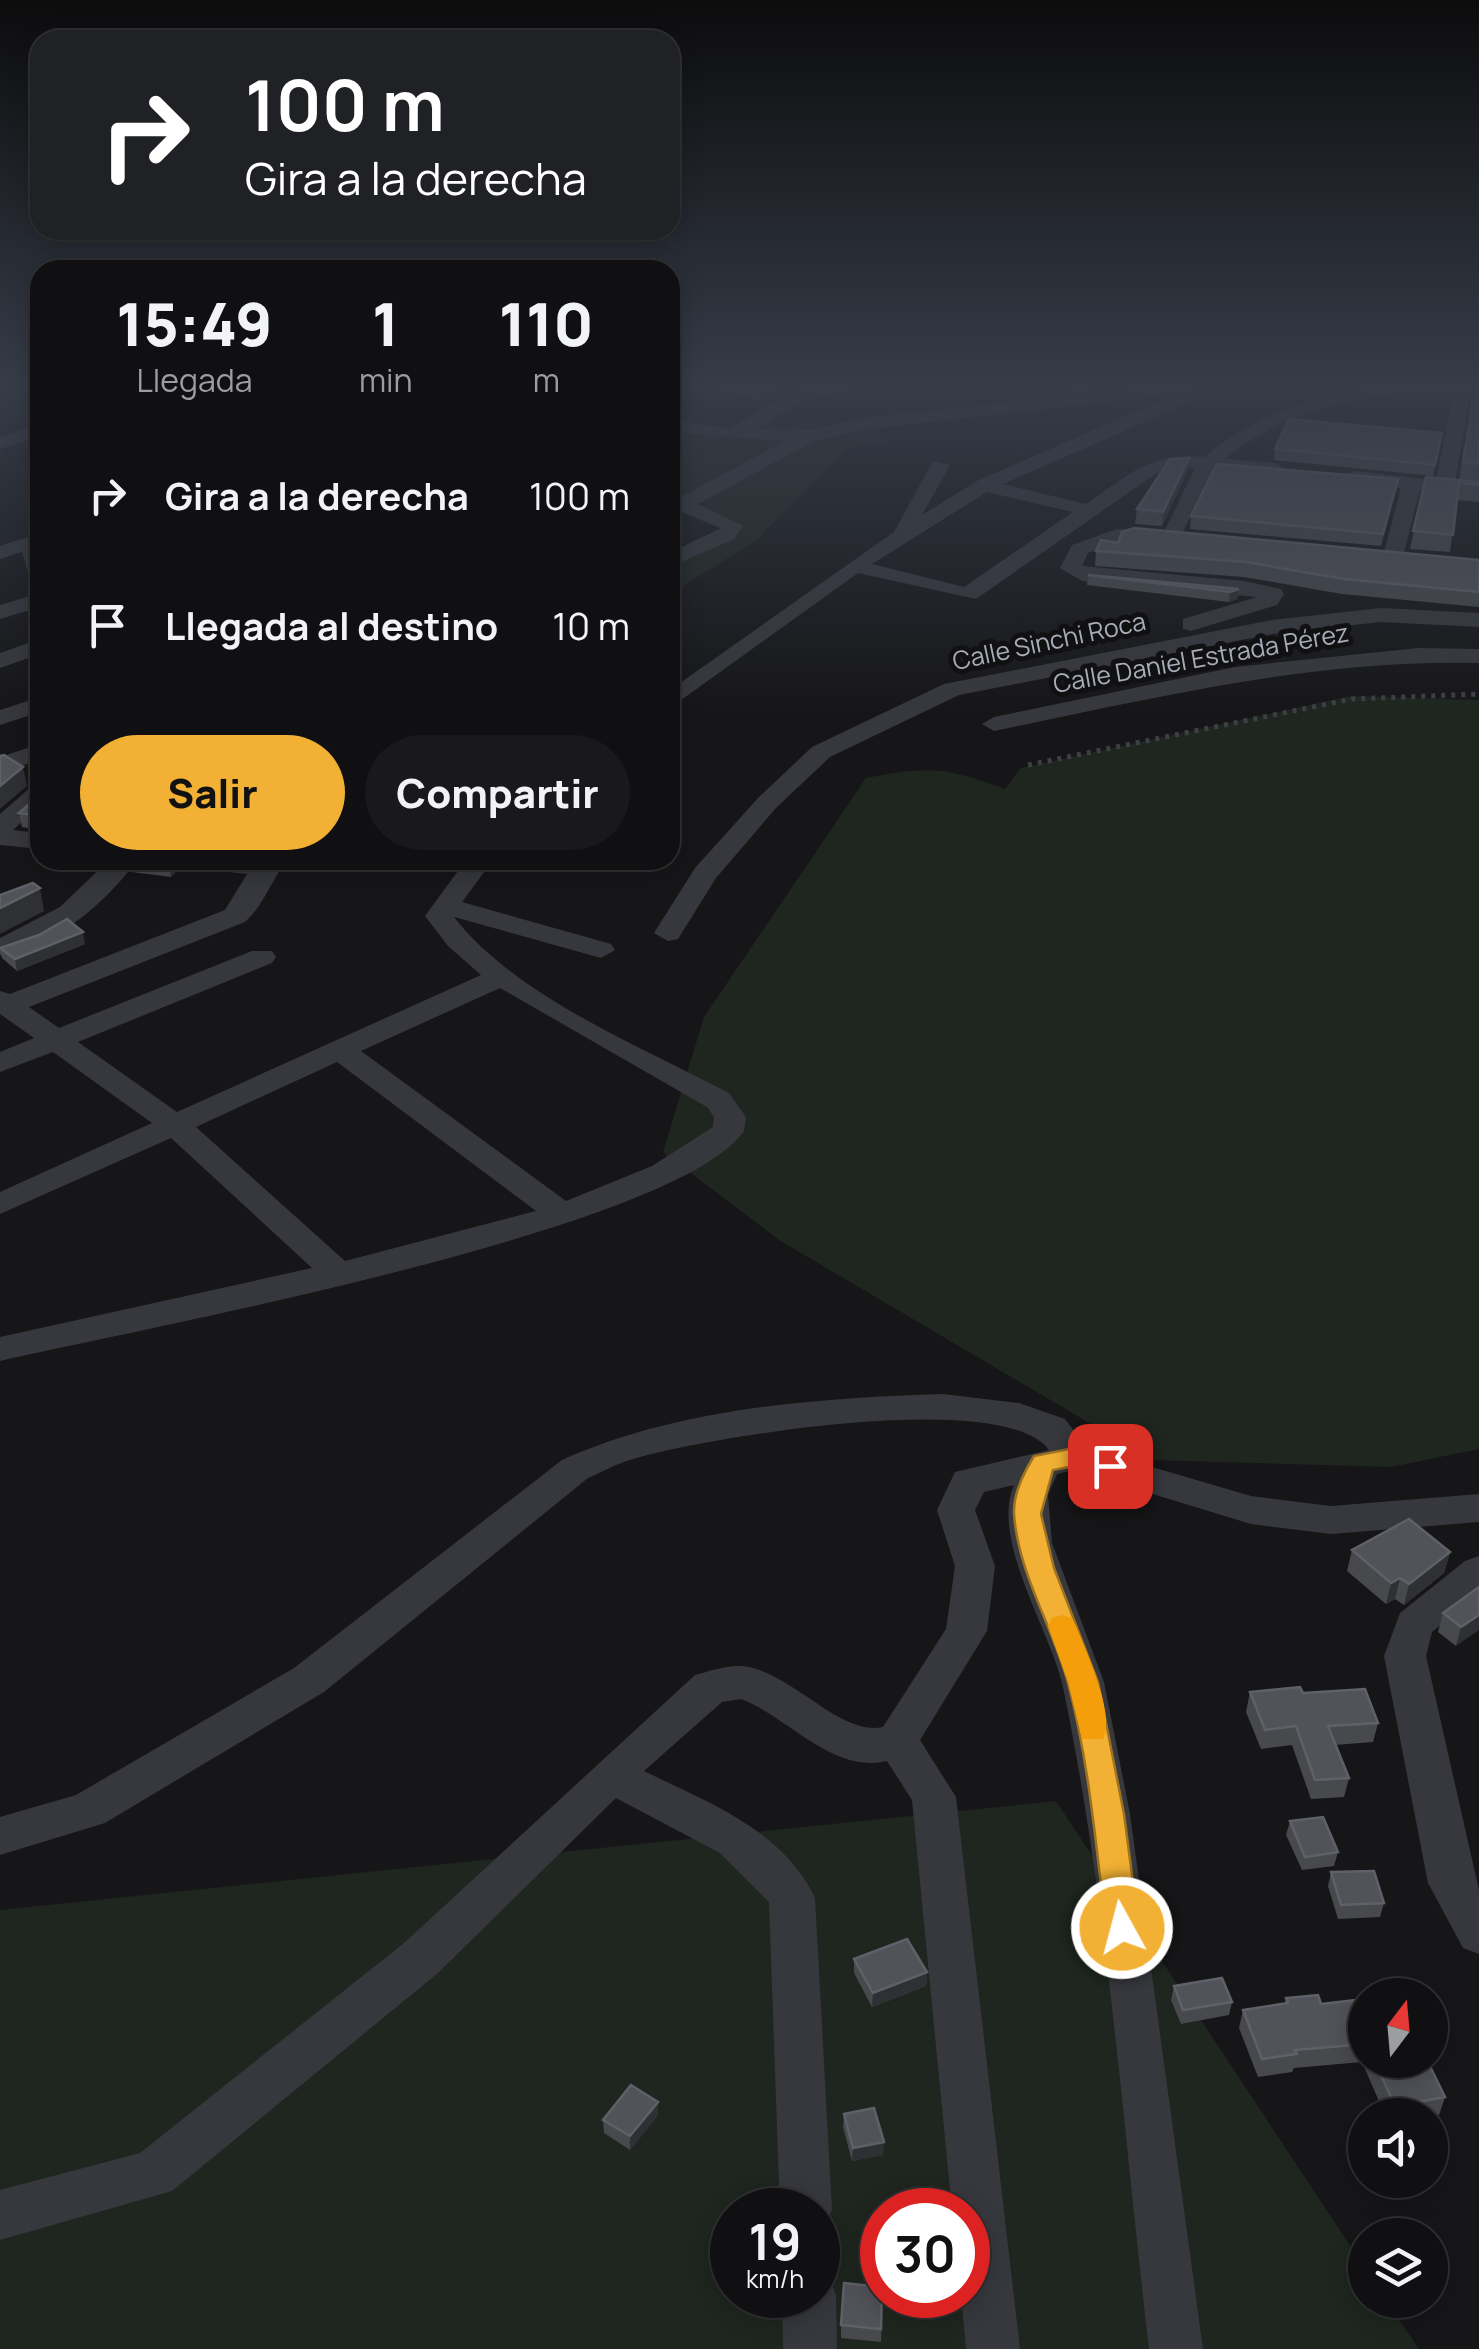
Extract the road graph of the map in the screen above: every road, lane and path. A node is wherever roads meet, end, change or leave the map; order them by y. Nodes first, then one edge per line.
1 (925, 493) edge
2 (971, 493) edge
3 (1016, 493) edge
4 (1117, 493) edge
5 (1197, 493) edge
6 (1409, 493) edge
7 (680, 507) edge
8 (1092, 511) junction
9 (0, 534) edge
10 (901, 535) junction
11 (30, 541) edge
12 (30, 543) edge
13 (0, 553) edge
14 (680, 556) edge
15 (1392, 556) edge
16 (854, 566) junction
17 (30, 603) edge
18 (0, 612) edge
19 (1479, 620) edge
20 (1179, 642) junction
21 (30, 650) edge
22 (1479, 656) edge
23 (0, 660) edge
24 (680, 694) edge
25 (1479, 694) edge
26 (30, 708) edge
27 (0, 718) edge
28 (994, 724) dead end
29 (30, 755) edge
30 (1028, 765) dead end
31 (0, 766) edge
32 (30, 801) edge
33 (0, 828) edge
34 (0, 837) edge
35 (30, 840) edge
36 (114, 870) edge
37 (265, 870) edge
38 (472, 870) edge
39 (448, 901) junction
40 (668, 933) dead end
41 (2, 947) edge
42 (602, 950) dead end
43 (262, 957) dead end
44 (500, 977) junction
45 (3, 1002) edge
46 (52, 1040) junction
47 (338, 1049) junction
48 (0, 1063) edge
49 (174, 1124) junction
50 (0, 1204) edge
51 (563, 1215) junction
52 (339, 1274) junction
53 (0, 1349) edge
54 (1058, 1460) junction
55 (1479, 1508) edge
56 (1479, 1571) edge
57 (897, 1740) junction
58 (611, 1775) junction
59 (0, 1836) edge
60 (1479, 1934) edge
61 (805, 2188) edge
62 (0, 2215) edge
63 (809, 2318) edge
64 (810, 2349) edge
65 (993, 2349) edge
66 (1176, 2349) edge

1 - 10 street
2 - 10 street
3 - 8 street
4 - 8 street
5 - 20 street
6 - 15 street
7 - 14 street
8 - 16 street
9 - 11 street
10 - 16 street
12 - 13 street
16 - 24 street
17 - 18 street
19 - 20 street, Calle Sinchi Roca
20 - 40 street, Calle Sinchi Roca
21 - 23 street
22 - 28 street, Calle Daniel Estrada Pérez
25 - 30 path
26 - 27 street
29 - 31 street
32 - 33 street
34 - 35 street
36 - 41 street
37 - 45 street
38 - 39 street
39 - 42 street
39 - 44 street
43 - 46 street
44 - 47 street
44 - 51 street
45 - 46 street
46 - 48 street
46 - 49 street
47 - 49 street
47 - 51 street
49 - 50 street
49 - 52 street
51 - 52 street
52 - 53 street
54 - 55 street
54 - 57 street
54 - 59 street
54 - 66 street
56 - 60 street
57 - 58 street
57 - 65 street
58 - 61 street
58 - 62 street
63 - 64 street

